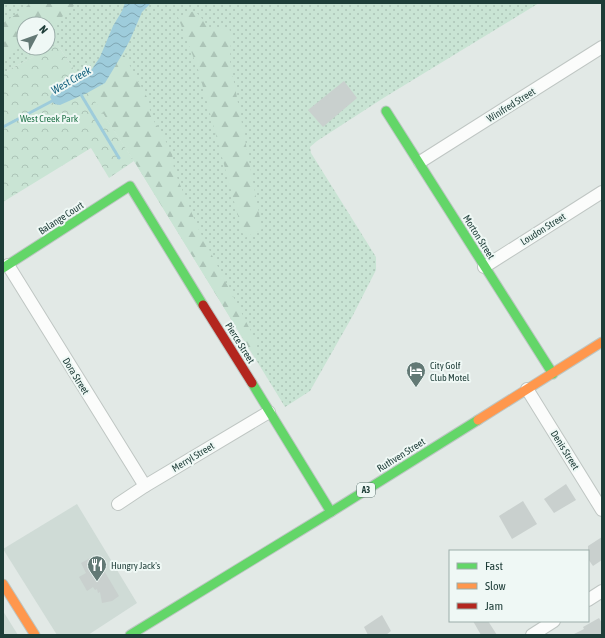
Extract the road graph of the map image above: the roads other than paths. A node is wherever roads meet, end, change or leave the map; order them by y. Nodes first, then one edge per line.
1 (602, 47) edge
2 (386, 111) dead end
3 (420, 162) junction
4 (130, 186) joint
5 (602, 192) edge
6 (5, 266) edge
7 (484, 267) junction
8 (602, 342) edge
9 (553, 374) junction
10 (527, 389) junction
11 (269, 412) junction
12 (145, 486) junction
13 (118, 504) dead end
14 (602, 510) edge
15 (331, 512) junction
16 (3, 584) edge
17 (602, 591) edge
18 (589, 599) edge
19 (552, 622) edge
20 (35, 635) edge
21 (130, 635) edge
22 (532, 635) edge

1 - 3 street, Winifred Street
2 - 3 main road, Morton Street
3 - 7 main road, Morton Street
4 - 6 main road, Balange Court
4 - 11 main road, Pierce Street
5 - 7 street, Loudon Street
6 - 12 street, Dora Street
7 - 9 main road, Morton Street
8 - 9 main road, Ruthven Street / A3
9 - 10 main road, Ruthven Street / A3
10 - 14 street, Denis Street
10 - 15 main road, Ruthven Street / A3
11 - 12 street, Merryl Street
11 - 15 main road, Pierce Street
12 - 13 street, Merryl Street
15 - 21 main road, Ruthven Street / A3
16 - 20 main road
17 - 18 street
19 - 22 street

